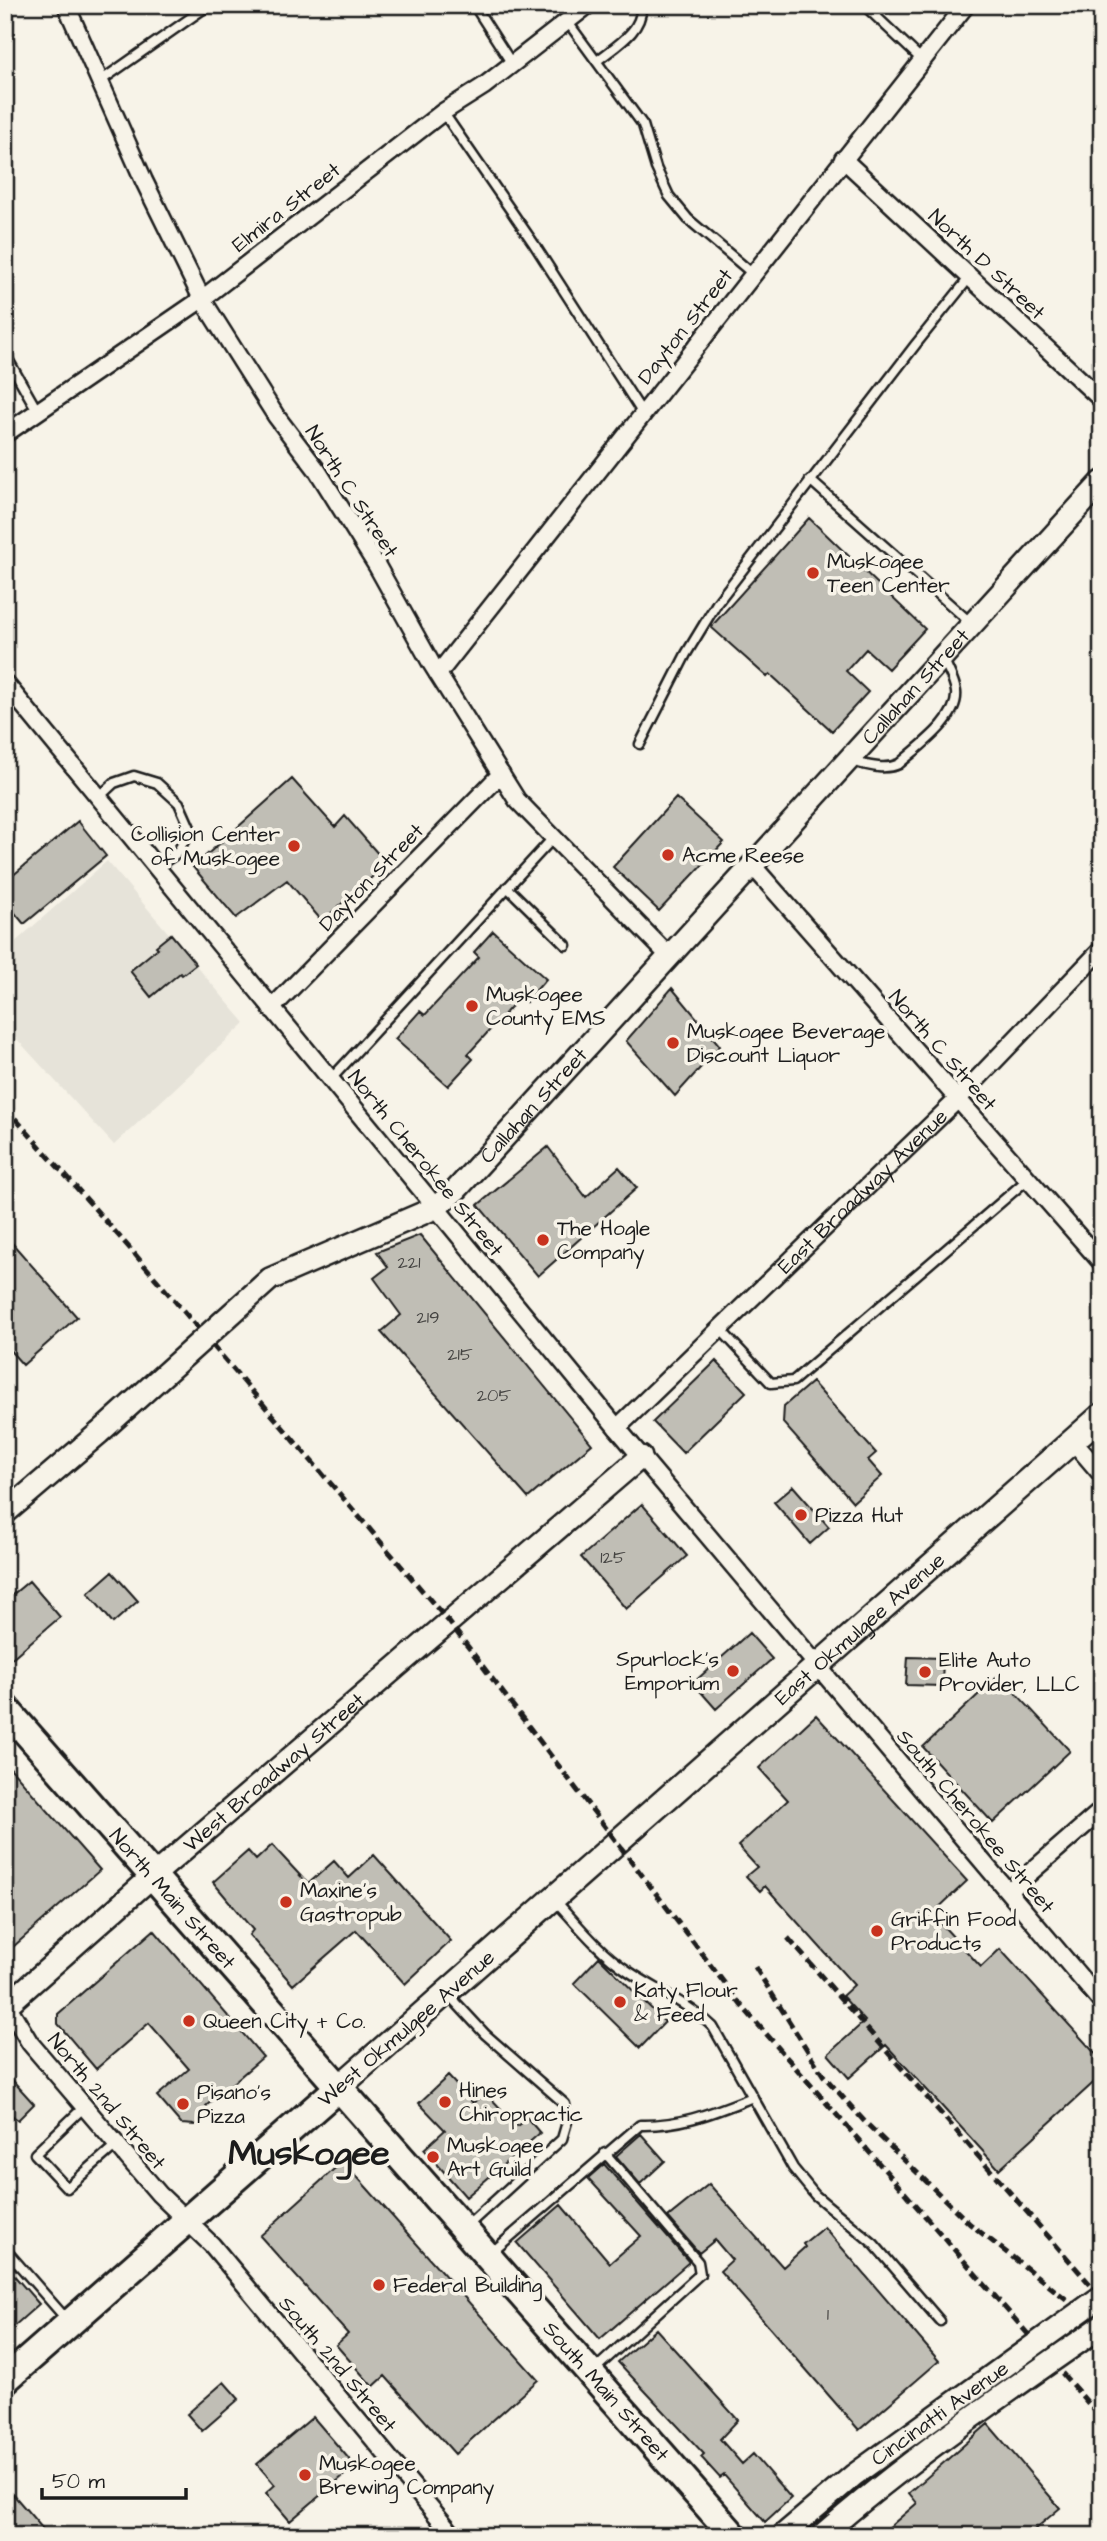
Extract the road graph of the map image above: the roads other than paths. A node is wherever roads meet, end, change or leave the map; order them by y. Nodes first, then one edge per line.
1 (65, 5) edge
2 (209, 5) edge
3 (474, 5) edge
4 (588, 5) edge
5 (641, 5) edge
6 (864, 5) edge
7 (966, 5) edge
8 (567, 21) junction
9 (922, 60) junction
10 (597, 61) junction
11 (512, 64) junction
12 (99, 82) junction
13 (443, 113) junction
14 (843, 159) junction
15 (753, 274) junction
16 (970, 277) junction
17 (202, 299) junction
18 (5, 354) edge
19 (1102, 400) edge
20 (38, 412) junction
21 (643, 414) junction
22 (5, 434) edge
23 (810, 481) junction
24 (1102, 482) edge
25 (972, 624) junction
26 (943, 657) junction
27 (439, 674) junction
28 (5, 682) edge
29 (640, 744) dead end
30 (848, 760) junction
31 (501, 774) junction
32 (99, 797) junction
33 (554, 837) junction
34 (752, 865) junction
35 (156, 867) junction
36 (507, 887) junction
37 (566, 945) dead end
38 (1102, 949) edge
39 (670, 956) junction
40 (271, 1009) junction
41 (331, 1079) junction
42 (958, 1099) junction
43 (1028, 1179) junction
44 (435, 1208) junction
45 (1102, 1263) edge
46 (719, 1329) junction
47 (1102, 1415) edge
48 (617, 1428) junction
49 (1073, 1441) junction
50 (641, 1457) junction
51 (1102, 1475) edge
52 (5, 1513) edge
53 (818, 1666) junction
54 (5, 1709) edge
55 (1102, 1810) edge
56 (618, 1843) joint
57 (153, 1875) junction
58 (1009, 1891) junction
59 (554, 1899) junction
60 (446, 1993) junction
61 (1102, 2003) edge
62 (6, 2004) edge
63 (338, 2088) junction
64 (753, 2097) junction
65 (84, 2107) junction
66 (116, 2144) junction
67 (605, 2153) junction
68 (188, 2222) junction
69 (464, 2229) junction
70 (5, 2249) edge
71 (488, 2256) junction
72 (1102, 2296) edge
73 (940, 2321) dead end
74 (71, 2324) junction
75 (1102, 2326) edge
76 (590, 2374) junction
77 (5, 2380) edge
78 (454, 2536) edge
79 (734, 2536) edge
80 (782, 2536) edge
81 (821, 2536) edge

1 - 12 street, North C Street
2 - 12 lane
3 - 11 lane
4 - 8 street, Elmira Street
5 - 10 lane
6 - 9 lane
7 - 9 street, Dayton Street
8 - 10 lane
8 - 11 street, Elmira Street
9 - 14 street, Dayton Street
10 - 15 lane
11 - 13 street, Elmira Street
12 - 17 street, North C Street
13 - 17 street, Elmira Street
13 - 21 lane
14 - 15 street, Dayton Street
14 - 16 street, North D Street
15 - 21 street, Dayton Street
16 - 19 street, North D Street
16 - 23 lane
17 - 20 street, Elmira Street
17 - 27 street, North C Street
18 - 20 lane
20 - 22 street, Elmira Street
21 - 27 street, Dayton Street
23 - 25 lane
23 - 29 lane
24 - 25 street, Callahan Street
25 - 26 street, Callahan Street
26 - 30 street, Callahan Street
26 - 30 lane
27 - 31 street, North C Street
28 - 32 street, North Cherokee Street
30 - 34 street, Callahan Street
31 - 33 street, North C Street
31 - 40 street, Dayton Street
32 - 35 street, North Cherokee Street
32 - 35 lane
33 - 36 lane
33 - 39 street, North C Street
34 - 39 street, Callahan Street
34 - 42 street, North C Street
35 - 40 street, North Cherokee Street
36 - 37 lane
36 - 41 lane
38 - 42 street, East Broadway Avenue
39 - 44 street, Callahan Street
40 - 41 street, North Cherokee Street
41 - 44 street, North Cherokee Street
42 - 43 street, North C Street
42 - 46 street, East Broadway Avenue
43 - 45 street, North C Street
43 - 46 lane
44 - 48 street, North Cherokee Street
44 - 52 street, Callahan Street, bridge
46 - 48 street, East Broadway Avenue
47 - 49 main road, East Okmulgee Avenue
48 - 50 street, North Cherokee Street
49 - 51 street
49 - 53 main road, East Okmulgee Avenue
50 - 53 street, North Cherokee Street
50 - 57 street, West Broadway Street
53 - 56 main road, East Okmulgee Avenue
53 - 58 street, South Cherokee Street
54 - 57 main road, North Main Street
55 - 58 street
56 - 59 main road, West Okmulgee Avenue
57 - 62 street, West Broadway Street
57 - 63 main road, North Main Street
58 - 61 street, South Cherokee Street
59 - 60 main road, West Okmulgee Avenue
59 - 64 lane
60 - 63 main road, West Okmulgee Avenue
60 - 69 lane
62 - 65 street, North 2nd Street
63 - 68 main road, West Okmulgee Avenue
63 - 69 main road, South Main Street
64 - 67 lane
64 - 73 lane
65 - 66 street, North 2nd Street
65 - 66 lane
66 - 68 street, North 2nd Street
67 - 71 lane
67 - 76 lane
68 - 74 main road, West Okmulgee Avenue
68 - 78 street, South 2nd Street
69 - 71 main road, South Main Street
70 - 74 lane
71 - 76 main road, South Main Street
72 - 80 street, Cincinatti Avenue, bridge
74 - 77 main road, West Okmulgee Avenue
75 - 81 street, Cincinatti Avenue, bridge
76 - 79 main road, South Main Street

